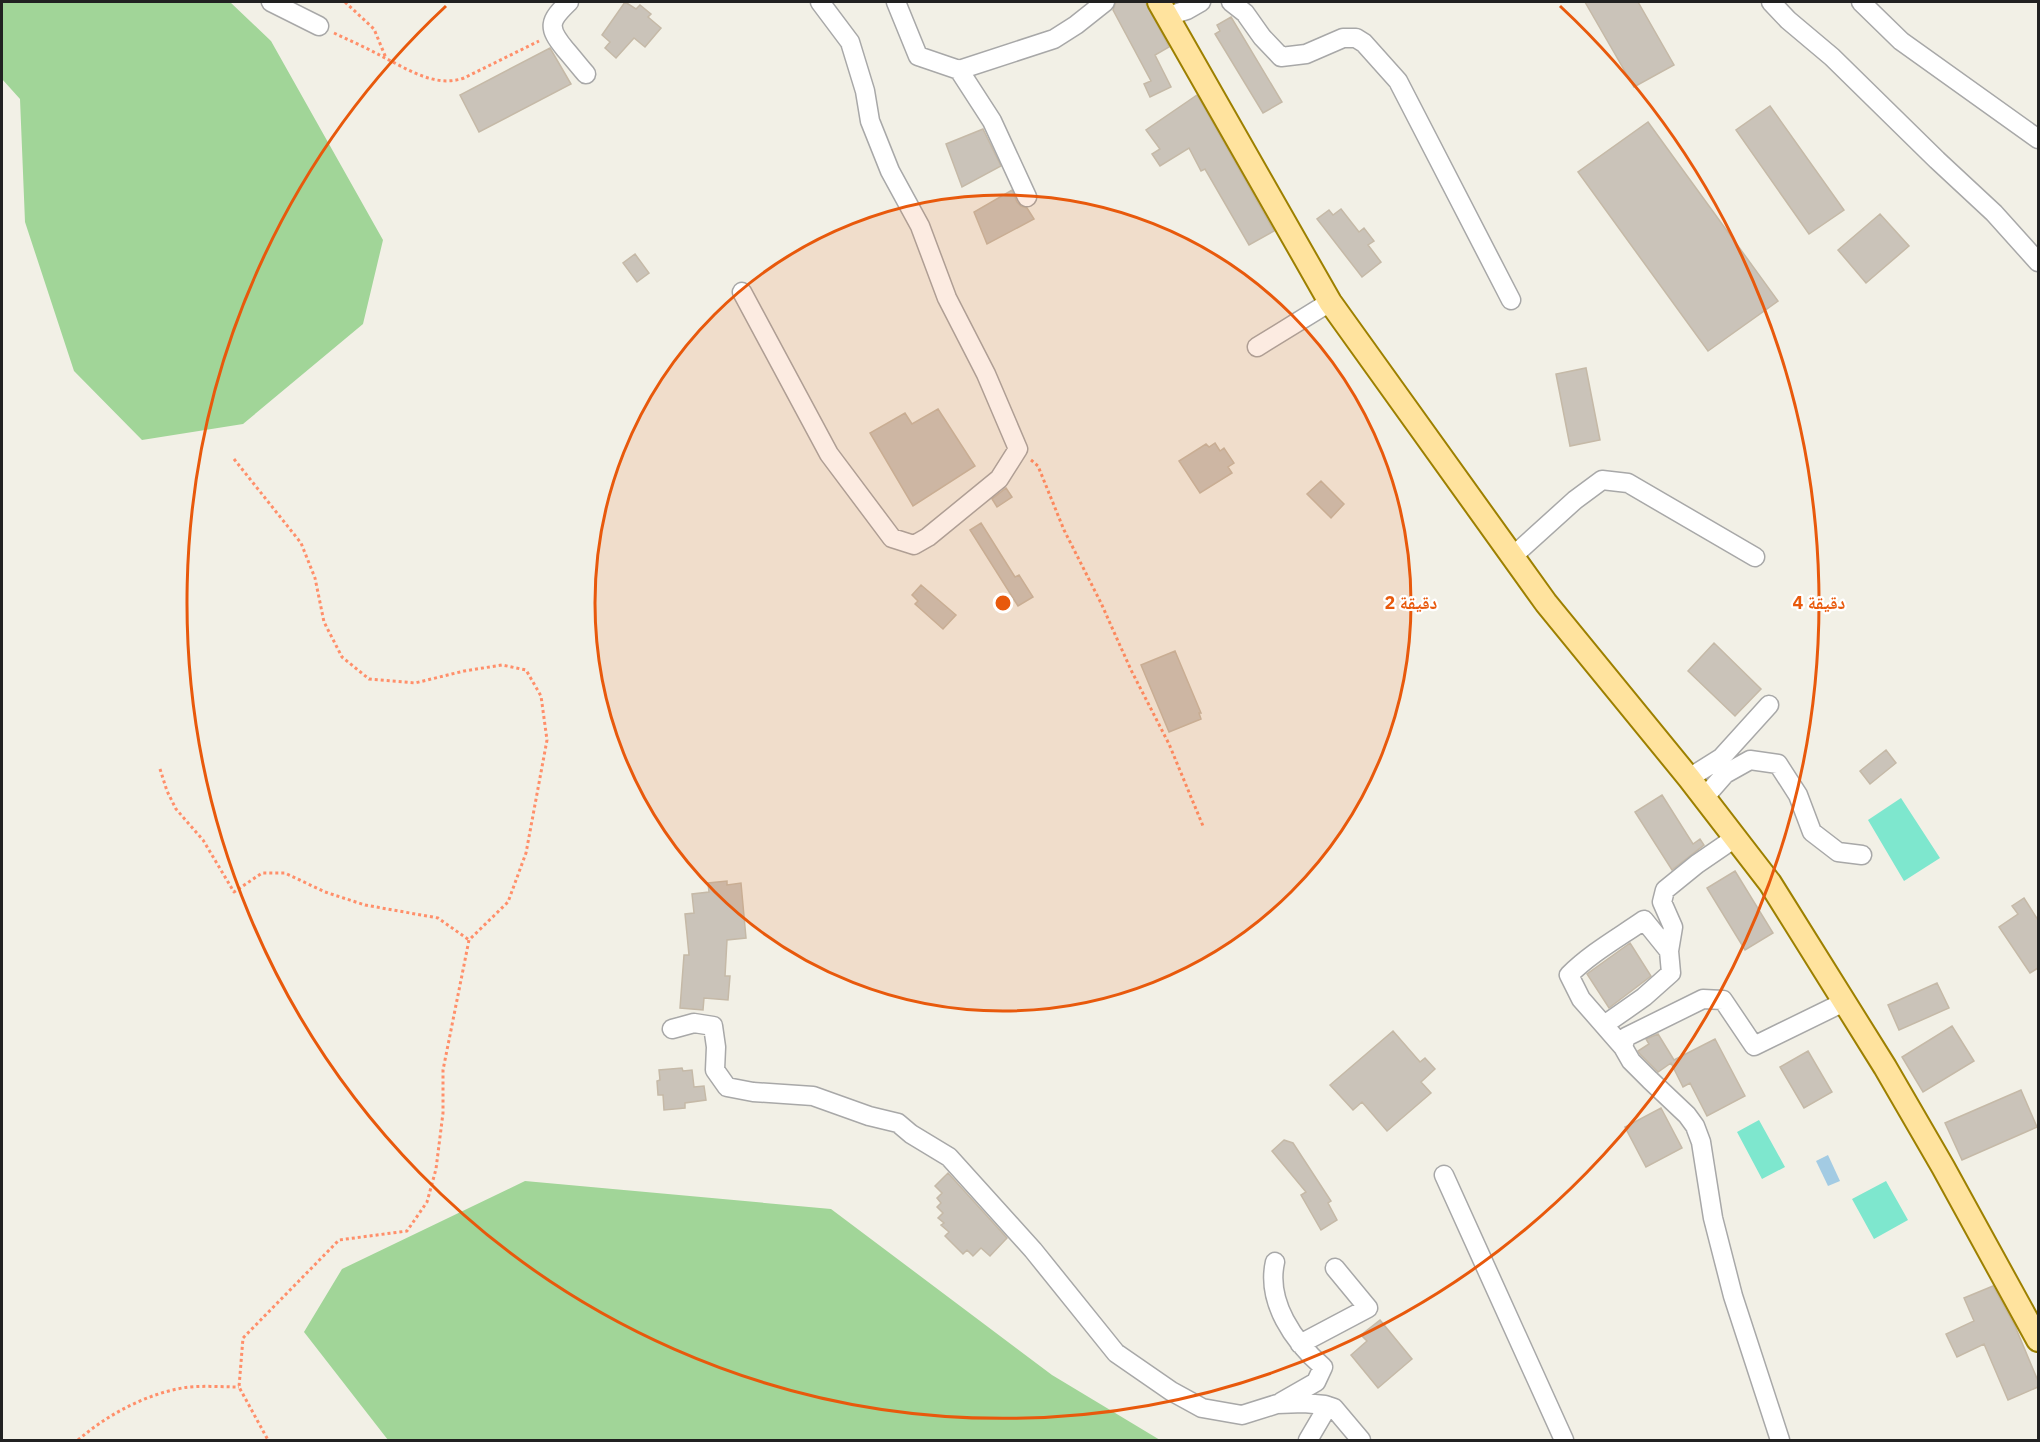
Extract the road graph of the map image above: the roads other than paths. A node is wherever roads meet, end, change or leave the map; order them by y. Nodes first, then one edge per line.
1 (271, 2) edge
2 (569, 2) edge
3 (820, 2) edge
4 (896, 2) edge
5 (1105, 2) edge
6 (1201, 2) edge
7 (1231, 2) edge
8 (1771, 2) edge
9 (1862, 2) edge
10 (1163, 9) edge
11 (319, 26) road end
12 (959, 70) junction
13 (586, 74) dead end
14 (2038, 139) edge
15 (1027, 197) dead end
16 (2038, 262) edge
17 (742, 292) dead end
18 (1511, 300) dead end
19 (1330, 302) junction
20 (1257, 347) dead end
21 (1755, 556) dead end
22 (1512, 557) junction
23 (1769, 705) dead end
24 (1689, 778) junction
25 (1704, 798) junction
26 (1735, 838) junction
27 (1862, 855) dead end
28 (1669, 951) junction
29 (1844, 1002) junction
30 (1604, 1025) junction
31 (672, 1029) dead end
32 (1623, 1047) junction
33 (1444, 1175) dead end
34 (1275, 1262) dead end
35 (1335, 1268) dead end
36 (2038, 1340) edge
37 (1300, 1344) junction
38 (1277, 1404) junction
39 (1328, 1406) junction
40 (1308, 1440) edge
41 (1362, 1440) edge
42 (1564, 1440) edge
43 (1780, 1440) edge

1 - 11 street
2 - 13 street
3 - 17 street
4 - 12 street
5 - 12 street
6 - 10 street
7 - 18 street
8 - 16 street
9 - 14 street
10 - 19 main road
12 - 15 street
19 - 20 street
19 - 22 main road
21 - 22 street
22 - 24 main road
23 - 24 street
24 - 25 main road
25 - 26 main road
25 - 27 street
26 - 28 street
26 - 29 main road
28 - 30 street
28 - 30 street
29 - 32 street
29 - 36 main road
30 - 32 street
31 - 38 street
32 - 43 street
33 - 42 street
34 - 37 street
35 - 37 street
37 - 38 street
38 - 39 street
39 - 40 street
39 - 41 street

